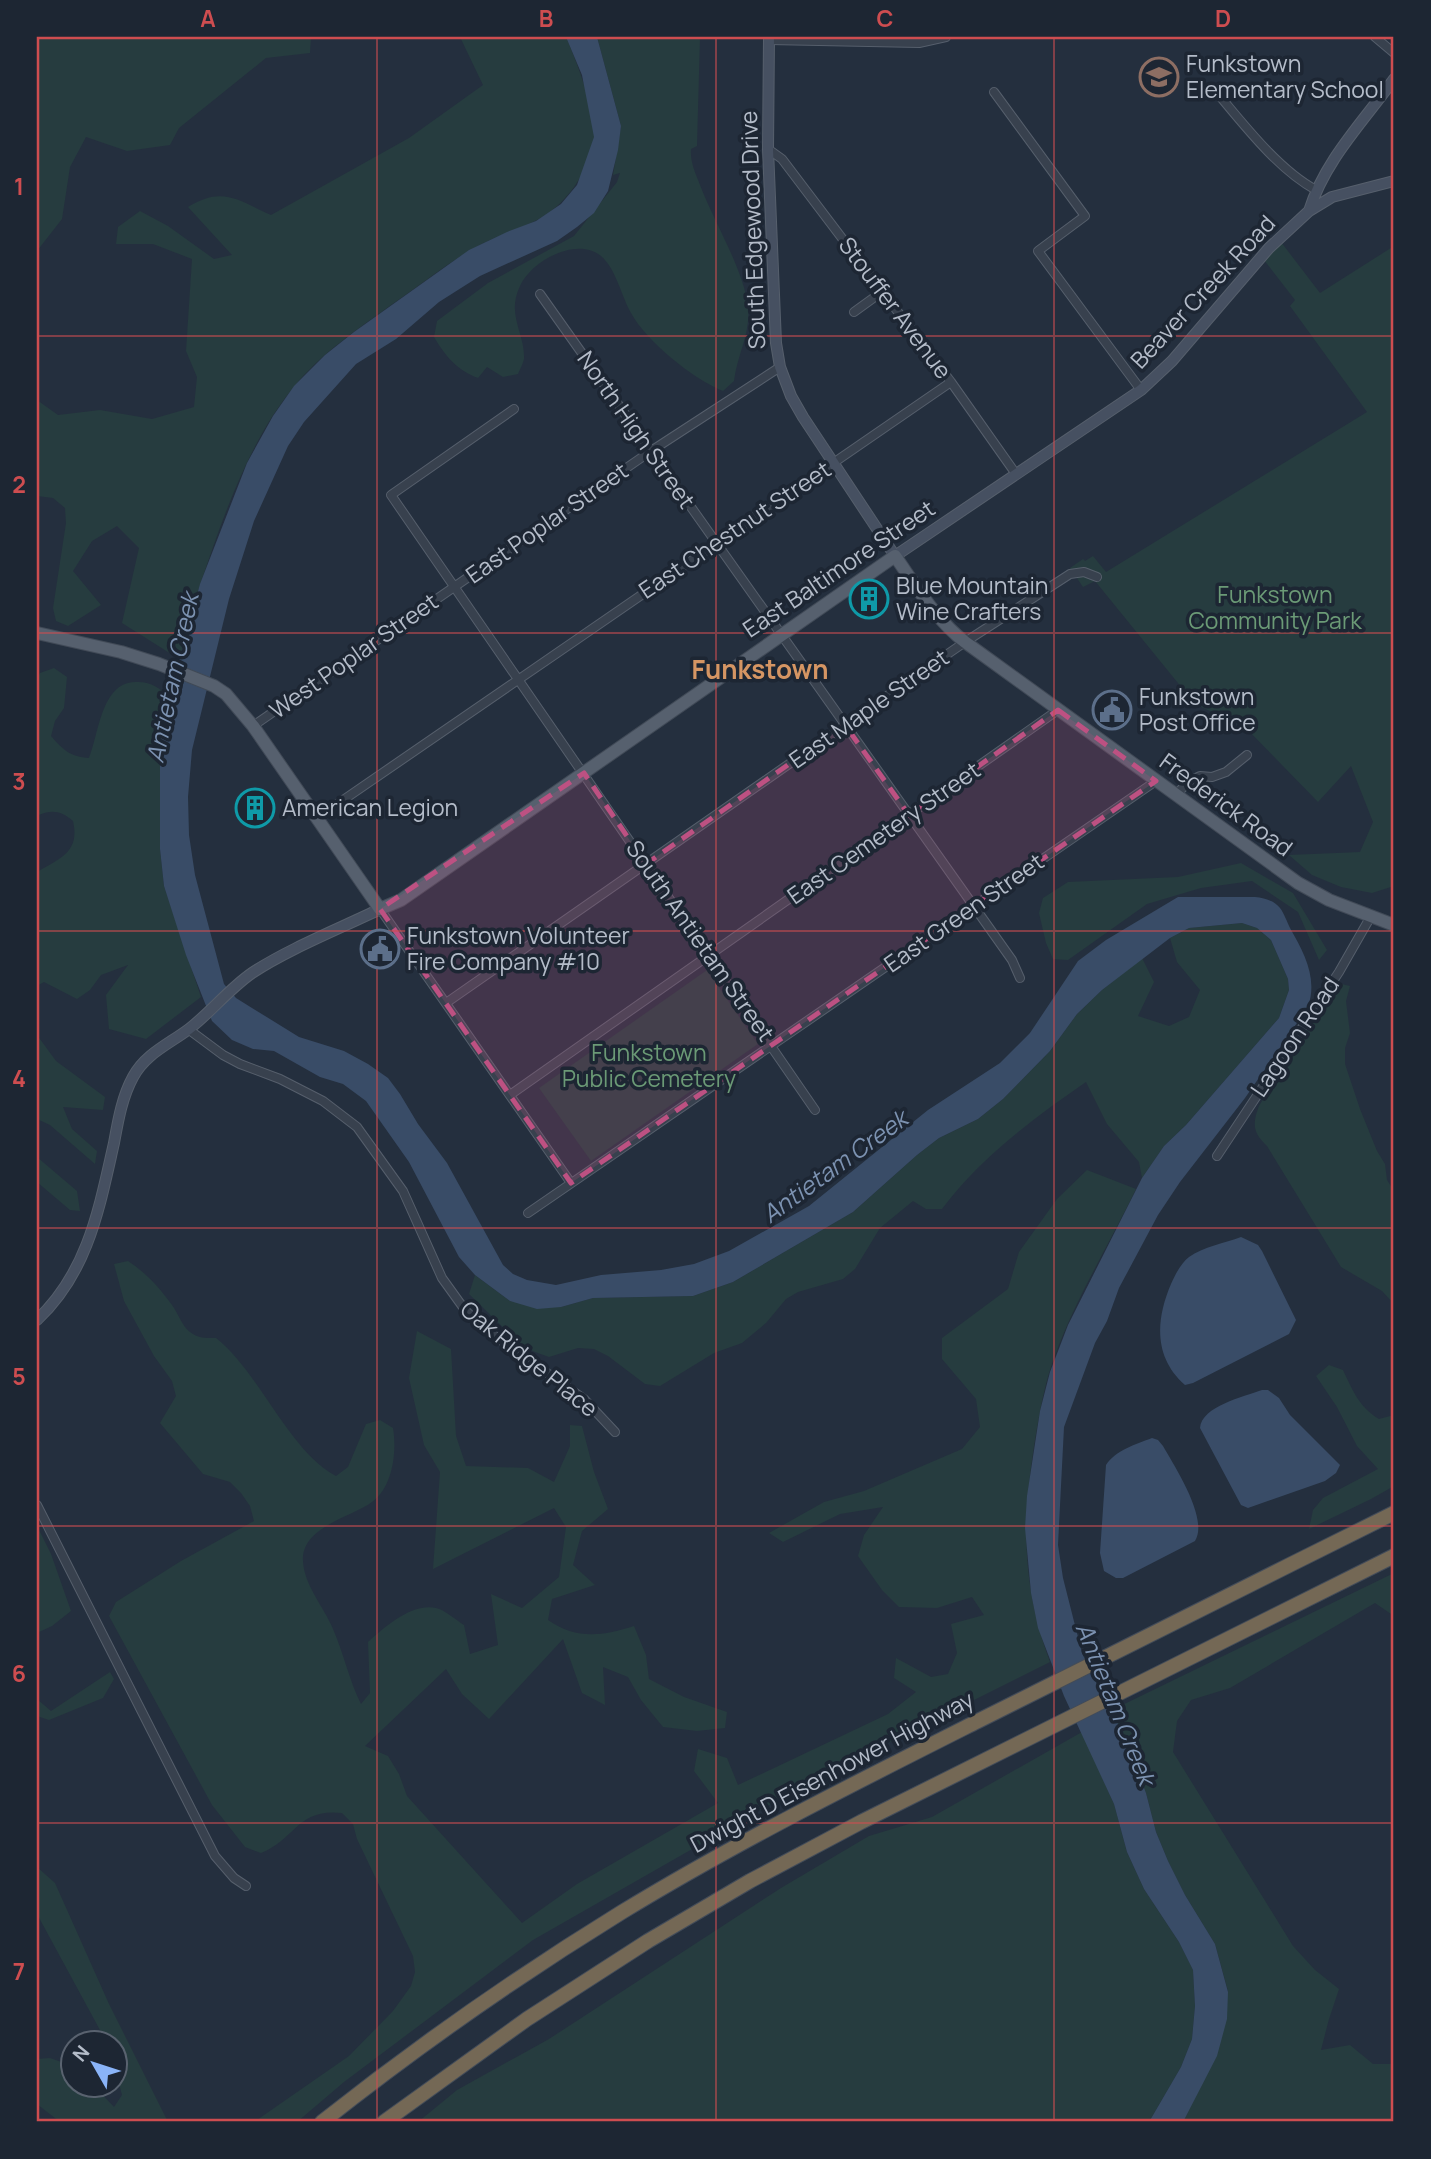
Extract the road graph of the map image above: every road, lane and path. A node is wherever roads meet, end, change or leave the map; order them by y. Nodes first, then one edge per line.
1 (946, 37) edge
2 (1375, 37) edge
3 (769, 38) edge
4 (919, 40) edge
5 (1394, 53) edge
6 (1394, 79) edge
7 (1213, 88) dead end
8 (994, 92) dead end
9 (768, 149) junction
10 (1394, 181) edge
11 (1316, 190) junction
12 (1309, 211) junction
13 (883, 291) junction
14 (540, 294) dead end
15 (854, 312) dead end
16 (780, 367) junction
17 (951, 382) junction
18 (1141, 390) junction
19 (514, 409) dead end
20 (651, 451) junction
21 (835, 463) junction
22 (1016, 474) junction
23 (716, 542) junction
24 (895, 556) junction
25 (1097, 577) dead end
26 (454, 586) junction
27 (37, 633) edge
28 (780, 634) junction
29 (965, 642) junction
30 (519, 678) junction
31 (1058, 710) junction
32 (845, 725) junction
33 (253, 726) junction
34 (1247, 755) dead end
35 (584, 773) junction
36 (1156, 781) junction
37 (1176, 795) junction
38 (909, 815) junction
39 (317, 818) junction
40 (646, 864) junction
41 (973, 906) junction
42 (380, 909) junction
43 (1371, 916) junction
44 (1394, 925) edge
45 (709, 955) junction
46 (1020, 978) dead end
47 (446, 1003) junction
48 (192, 1027) junction
49 (772, 1046) junction
50 (510, 1095) junction
51 (815, 1110) dead end
52 (1217, 1156) dead end
53 (571, 1183) junction
54 (528, 1213) dead end
55 (37, 1320) edge
56 (615, 1432) dead end
57 (37, 1505) edge
58 (1394, 1513) edge
59 (1394, 1556) edge
60 (246, 1886) dead end
61 (322, 2122) edge
62 (384, 2122) edge

1 - 4 street
2 - 5 street
3 - 4 street
3 - 9 street, South Edgewood Drive
6 - 11 street
7 - 11 street
8 - 18 street
9 - 13 street, Stouffer Avenue
9 - 16 street, South Edgewood Drive
10 - 12 street, Beaver Creek Road
11 - 12 street
12 - 18 street, Beaver Creek Road
13 - 15 street
13 - 17 street, Stouffer Avenue
14 - 20 street, North High Street
16 - 20 street, East Poplar Street
16 - 21 street, South Edgewood Drive
17 - 21 street, East Chestnut Street
17 - 22 street, Stouffer Avenue
18 - 22 street, Beaver Creek Road
19 - 26 street, South Antietam Street
20 - 23 street, North High Street
20 - 26 street, East Poplar Street
21 - 23 street, East Chestnut Street
21 - 24 street, South Edgewood Drive
22 - 24 street, East Baltimore Street
23 - 28 street, North High Street
23 - 30 street, East Chestnut Street
24 - 28 main road, East Baltimore Street
24 - 29 main road, Frederick Road
25 - 29 street, East Maple Street
26 - 30 street, South Antietam Street
26 - 33 street, West Poplar Street
27 - 33 main road
28 - 32 street, North High Street
28 - 35 main road, East Baltimore Street
29 - 31 main road, Frederick Road
29 - 32 street, East Maple Street
30 - 35 street, South Antietam Street
30 - 39 street, East Chestnut Street
31 - 36 main road, Frederick Road
31 - 38 street, East Cemetery Street
32 - 38 street, North High Street
32 - 40 street, East Maple Street
33 - 39 main road
34 - 37 street
35 - 40 street, South Antietam Street
35 - 42 main road, East Baltimore Street
36 - 37 main road, Frederick Road
36 - 41 street, East Green Street
37 - 43 main road, Frederick Road
38 - 41 street, North High Street
38 - 45 street, East Cemetery Street
39 - 42 main road
40 - 45 street, South Antietam Street
40 - 47 street, East Maple Street
41 - 46 street, North High Street
41 - 49 street, East Green Street
42 - 47 street
42 - 48 street
43 - 44 main road, Frederick Road
43 - 52 street, Lagoon Road
45 - 49 street, South Antietam Street
45 - 50 street, East Cemetery Street
47 - 50 street
48 - 55 street
48 - 56 street, Oak Ridge Place
49 - 51 street, South Antietam Street
49 - 53 street, East Green Street
50 - 53 street
53 - 54 street, East Green Street
57 - 60 street
58 - 61 highway, Dwight D Eisenhower Highway
59 - 62 highway

